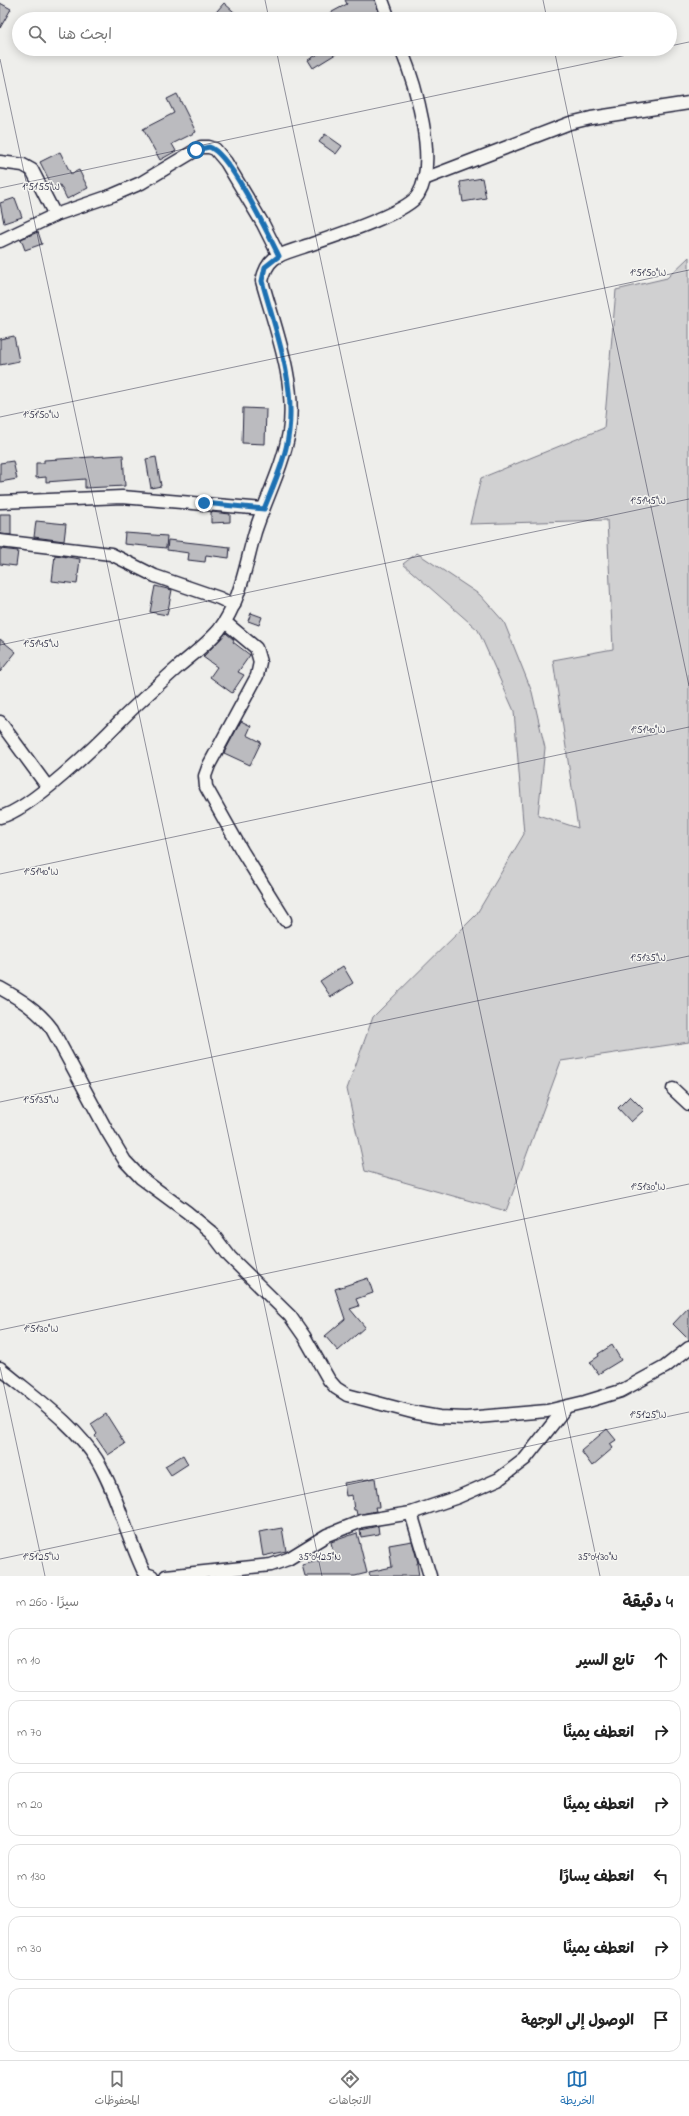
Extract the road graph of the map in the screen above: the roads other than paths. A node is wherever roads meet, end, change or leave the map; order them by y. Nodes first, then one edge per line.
1 (382, 0) edge
2 (387, 12) edge
3 (404, 56) edge
4 (689, 103) edge
5 (0, 162) edge
6 (424, 179) junction
7 (55, 215) junction
8 (0, 241) edge
9 (279, 256) junction
10 (0, 502) edge
11 (264, 509) junction
12 (0, 541) edge
13 (234, 605) junction
14 (225, 622) junction
15 (0, 722) edge
16 (47, 786) junction
17 (0, 817) edge
18 (285, 920) dead end
19 (0, 988) edge
20 (673, 1089) dead end
21 (689, 1104) edge
22 (689, 1348) edge
23 (0, 1368) edge
24 (566, 1407) junction
25 (411, 1513) junction
26 (152, 1576) edge
27 (166, 1576) edge
28 (430, 1576) edge

1 - 2 street
3 - 6 street
4 - 6 street
5 - 7 street
6 - 9 street
7 - 8 street
7 - 9 street
9 - 11 street
10 - 11 street
11 - 13 street
12 - 13 street
13 - 14 street
14 - 16 street
14 - 18 street
15 - 16 street
16 - 17 street
19 - 24 street
20 - 21 street
22 - 24 street
23 - 26 street
24 - 25 street
25 - 27 street
25 - 28 street

